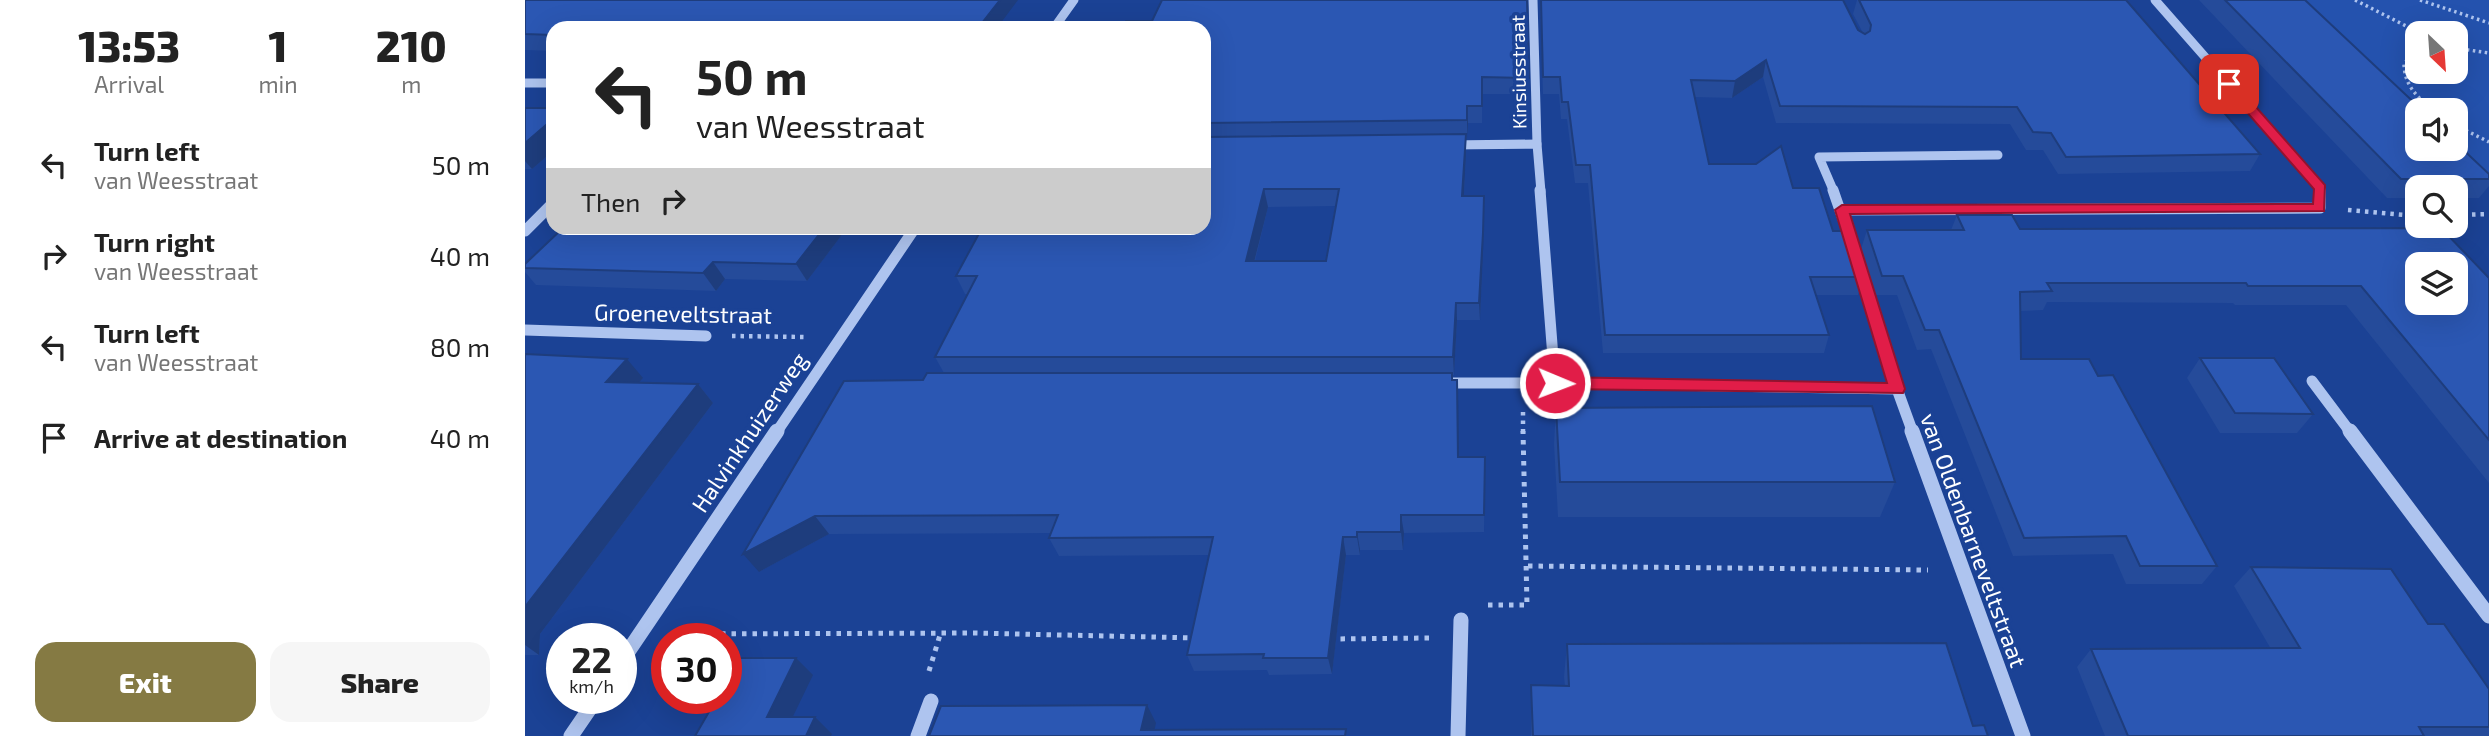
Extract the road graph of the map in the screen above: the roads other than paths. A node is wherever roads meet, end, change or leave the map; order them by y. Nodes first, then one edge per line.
1 (1074, 0) edge
2 (1533, 0) edge
3 (2155, 0) edge
4 (1059, 21) edge
5 (525, 83) edge
6 (546, 83) edge
7 (1537, 144) junction
8 (1440, 145) edge
9 (1998, 155) dead end
10 (546, 210) edge
11 (1842, 210) junction
12 (525, 231) edge
13 (910, 235) edge
14 (525, 330) edge
15 (706, 336) road end
16 (2312, 381) dead end
17 (1425, 383) edge
18 (1555, 383) junction
19 (1897, 389) junction
20 (2489, 616) edge
21 (1461, 620) road end
22 (637, 638) edge
23 (930, 701) dead end
24 (586, 714) edge
25 (571, 736) edge
26 (918, 736) edge
27 (1458, 736) edge
28 (2023, 736) edge

1 - 4 street
2 - 7 street, Kinsiusstraat
3 - 11 street
5 - 6 street
7 - 8 street
7 - 18 street
9 - 11 street, van Oldenbarneveltstraat
10 - 12 street
11 - 19 street, van Oldenbarneveltstraat
13 - 22 street, Halvinkhuizerweg
14 - 15 street, Groeneveltstraat
16 - 20 street
17 - 18 street
18 - 19 street
19 - 28 street, van Oldenbarneveltstraat
21 - 27 street
23 - 26 street
24 - 25 street

